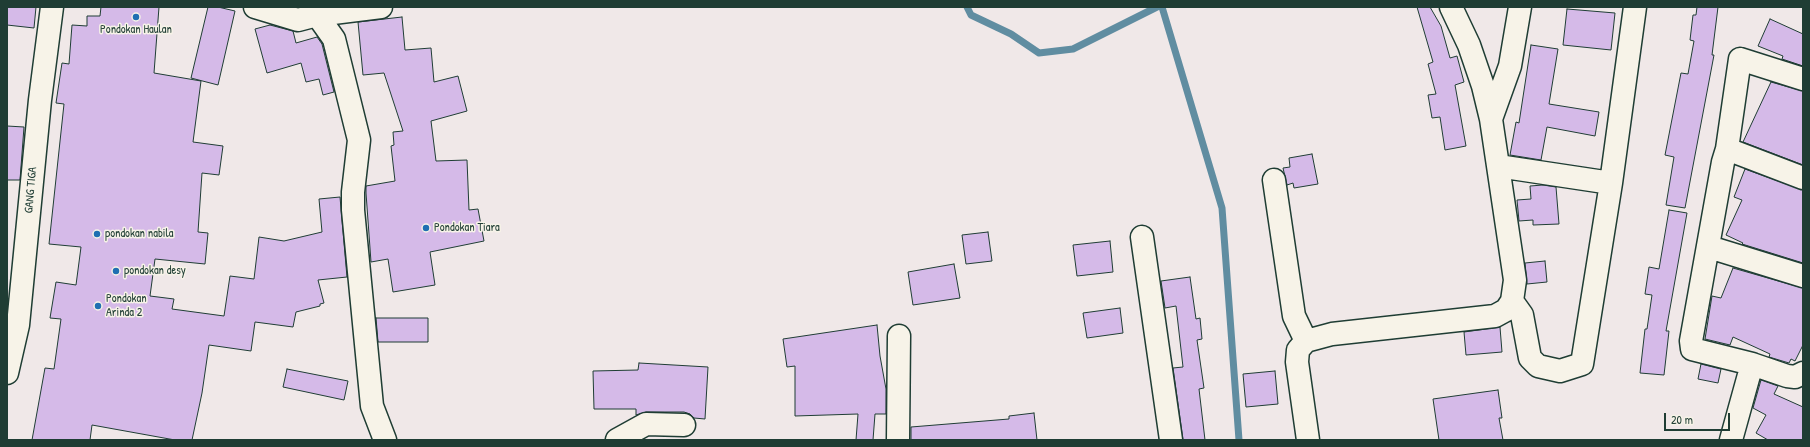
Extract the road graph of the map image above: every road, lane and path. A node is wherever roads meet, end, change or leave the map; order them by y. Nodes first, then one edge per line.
1 (52, 7) edge
2 (255, 7) edge
3 (381, 7) edge
4 (1451, 7) edge
5 (1520, 7) edge
6 (1635, 7) edge
7 (317, 15) junction
8 (1803, 79) edge
9 (1491, 119) junction
10 (1727, 149) junction
11 (1498, 166) junction
12 (1803, 178) edge
13 (1274, 180) dead end
14 (1611, 183) junction
15 (1142, 237) dead end
16 (1709, 246) junction
17 (1803, 276) edge
18 (1512, 301) junction
19 (12, 324) edge
20 (899, 336) dead end
21 (1306, 341) junction
22 (1752, 364) junction
23 (7, 373) edge
24 (1803, 373) edge
25 (684, 425) dead end
26 (385, 440) edge
27 (617, 440) edge
28 (898, 440) edge
29 (1171, 440) edge
30 (1308, 440) edge
31 (1731, 440) edge

1 - 19 street, GANG TIGA
2 - 7 street
3 - 7 street
4 - 9 street
5 - 9 street
6 - 14 street
7 - 26 street
8 - 10 street
9 - 11 street
10 - 12 street
10 - 16 street
11 - 14 street
11 - 18 street
13 - 21 street
14 - 18 street
15 - 29 street
16 - 17 street
16 - 22 street
18 - 21 street
19 - 23 street, GANG TIGA
20 - 28 street
21 - 30 street
22 - 24 street
22 - 31 street
25 - 27 street

